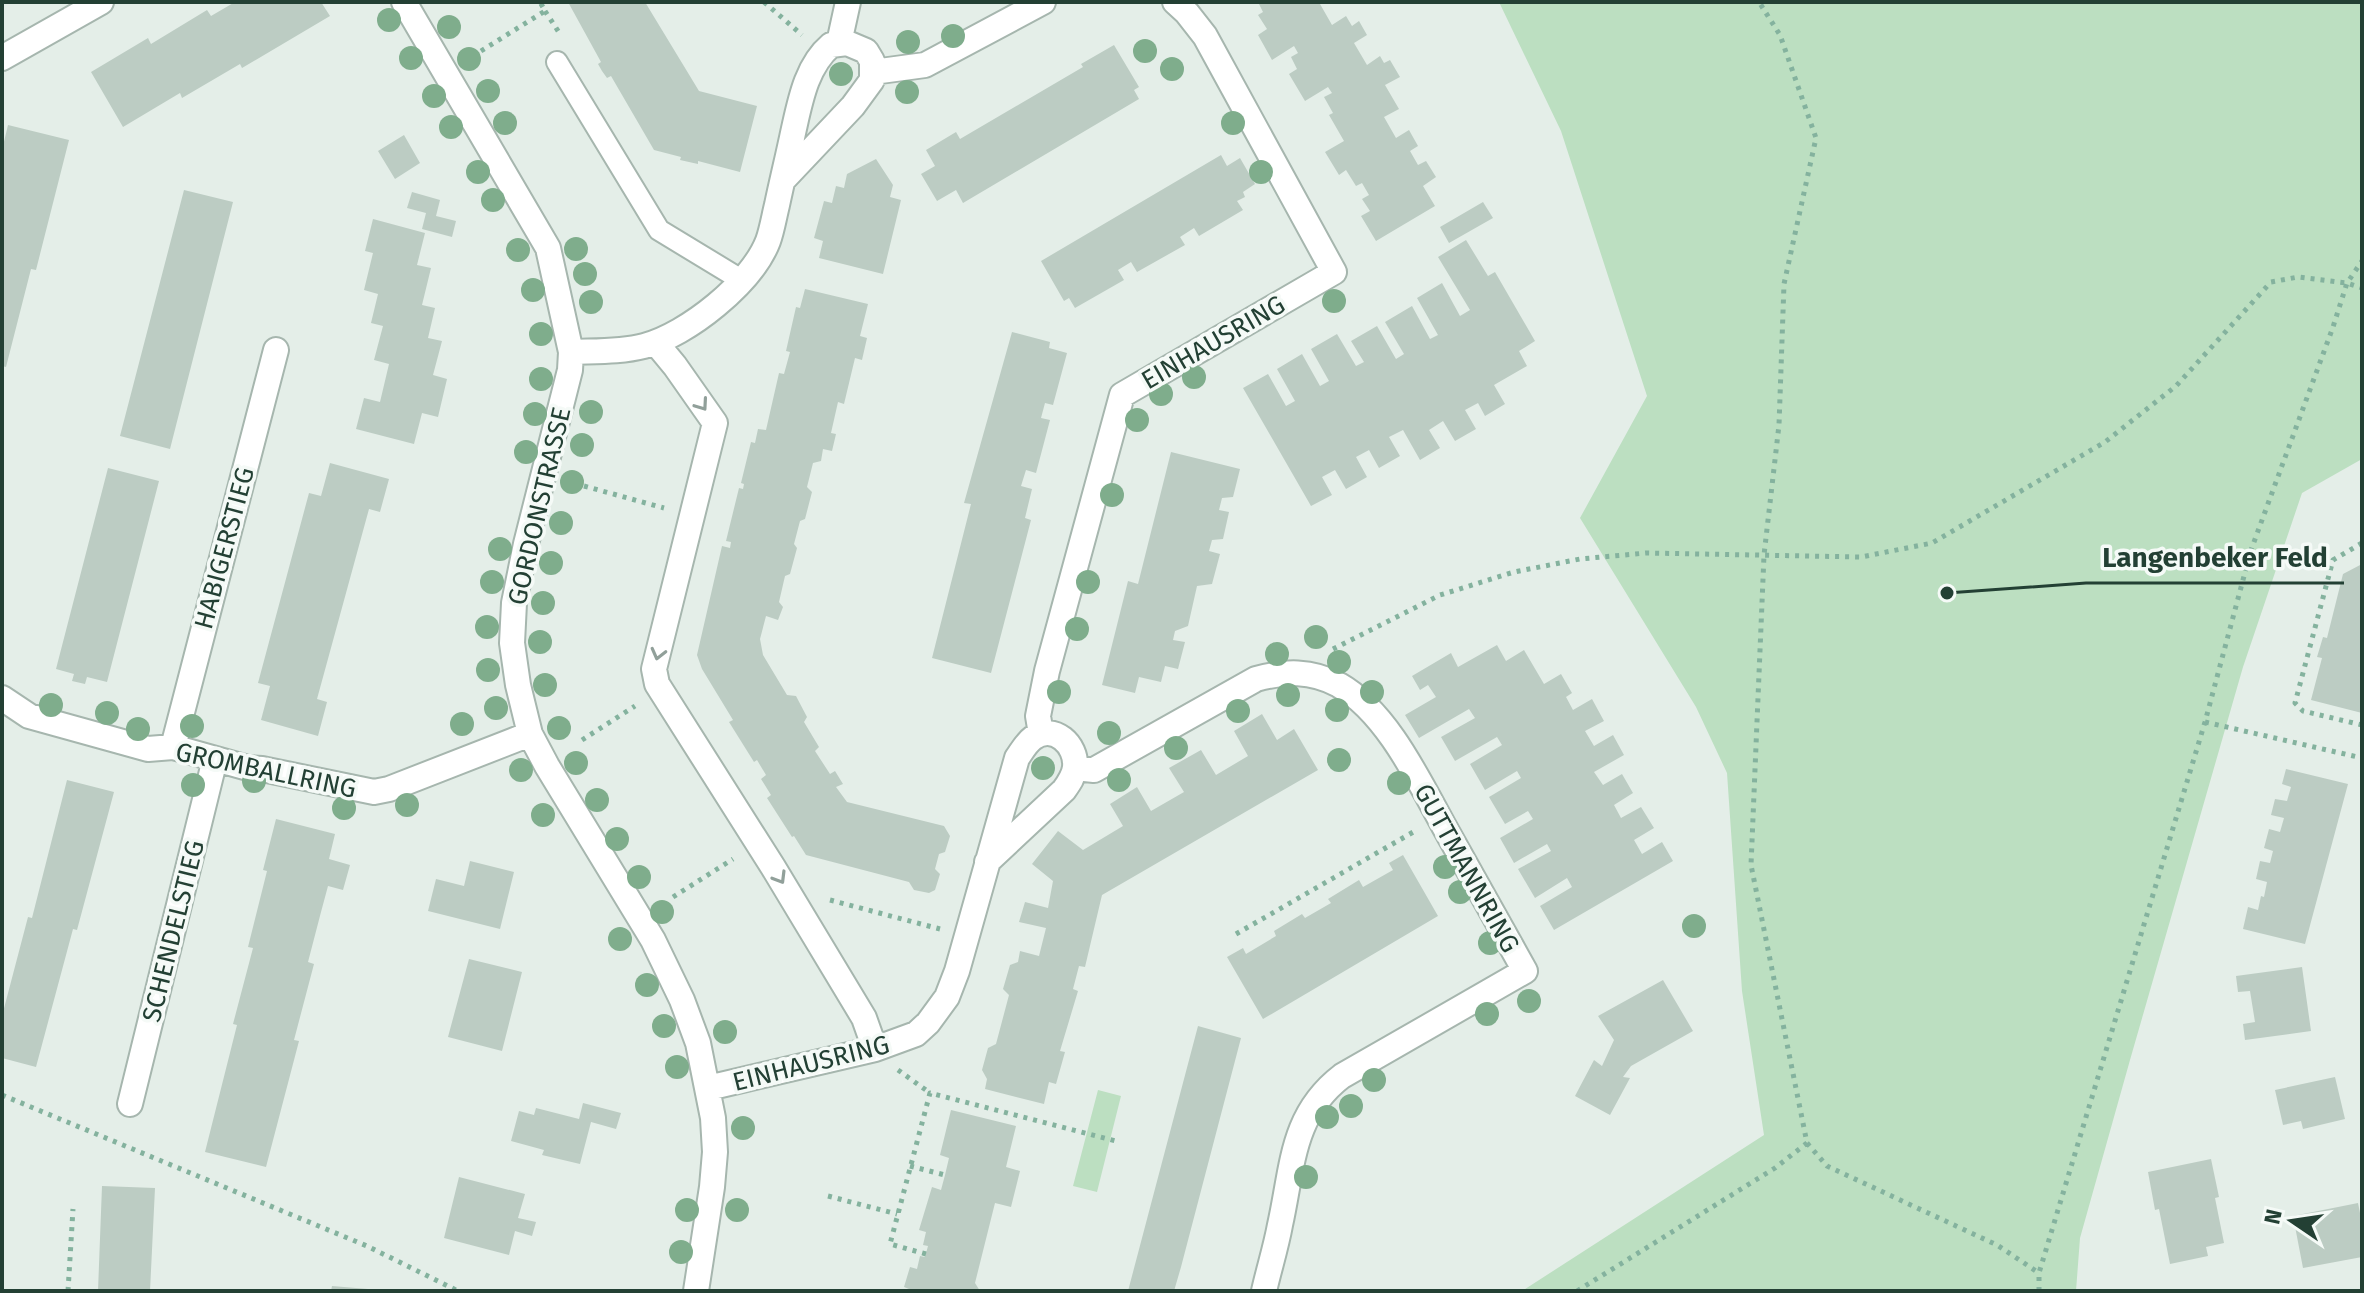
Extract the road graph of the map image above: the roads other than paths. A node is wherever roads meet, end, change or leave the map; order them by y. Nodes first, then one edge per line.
1 (101, 2) edge
2 (404, 2) edge
3 (848, 2) edge
4 (1043, 2) edge
5 (1175, 2) edge
6 (831, 47) junction
7 (2, 58) edge
8 (557, 62) dead end
9 (873, 72) junction
10 (783, 180) junction
11 (743, 281) junction
12 (656, 343) junction
13 (276, 350) dead end
14 (571, 352) junction
15 (2, 698) edge
16 (530, 734) junction
17 (1041, 734) junction
18 (173, 747) junction
19 (215, 759) junction
20 (1075, 768) junction
21 (987, 862) junction
22 (875, 1049) junction
23 (708, 1088) junction
24 (130, 1104) dead end
25 (696, 1291) edge
26 (1264, 1291) edge

1 - 7 street
2 - 14 street, GORDONSTRASSE
3 - 6 street
4 - 9 street
5 - 17 street, EINHAUSRING
6 - 9 street
6 - 10 street
8 - 11 lane
9 - 10 street
10 - 11 street
11 - 12 street
12 - 14 street
12 -> 22 street
13 - 18 street, HABIGERSTIEG
14 - 16 street, GORDONSTRASSE
15 - 18 street, GROMBALLRING
16 - 19 street, GROMBALLRING
16 - 23 street, GORDONSTRASSE
17 - 20 street
17 - 21 street, EINHAUSRING
18 - 19 street, GROMBALLRING
19 - 24 street, SCHENDELSTIEG
20 - 21 street
20 - 26 street, GUTTMANNRING
21 - 22 street, EINHAUSRING
22 - 23 street, EINHAUSRING
23 - 25 street, GORDONSTRASSE

